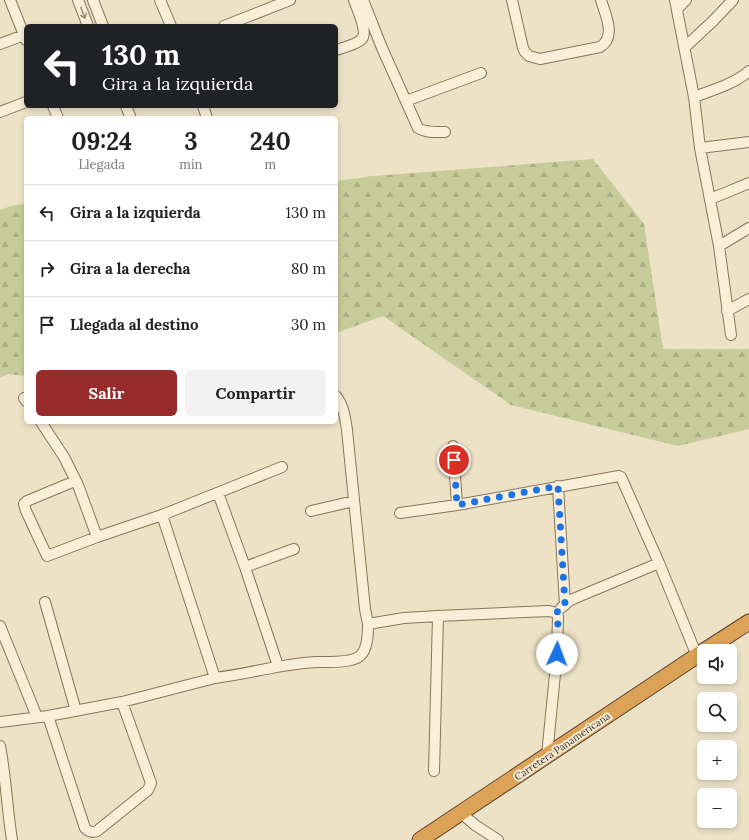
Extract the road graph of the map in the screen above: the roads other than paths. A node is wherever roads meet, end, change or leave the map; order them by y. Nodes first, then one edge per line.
1 (10, 0) edge
2 (78, 0) edge
3 (93, 0) edge
4 (160, 0) edge
5 (290, 0) edge
6 (354, 0) edge
7 (363, 0) edge
8 (512, 0) edge
9 (601, 0) edge
10 (686, 0) edge
11 (733, 0) edge
12 (676, 5) edge
13 (87, 24) edge
14 (102, 24) edge
15 (170, 24) edge
16 (229, 24) edge
17 (24, 35) edge
18 (24, 38) edge
19 (0, 44) edge
20 (685, 47) junction
21 (338, 49) edge
22 (749, 71) edge
23 (482, 73) dead end
24 (694, 96) junction
25 (406, 101) junction
26 (24, 103) edge
27 (127, 108) edge
28 (0, 112) edge
29 (130, 116) dead end
30 (445, 132) dead end
31 (749, 142) edge
32 (700, 148) junction
33 (749, 183) edge
34 (710, 199) junction
35 (749, 228) edge
36 (719, 246) junction
37 (749, 299) edge
38 (728, 311) junction
39 (731, 335) dead end
40 (338, 399) edge
41 (42, 424) edge
42 (453, 446) dead end
43 (282, 467) dead end
44 (75, 480) junction
45 (558, 486) junction
46 (218, 493) junction
47 (354, 501) junction
48 (457, 505) junction
49 (310, 511) dead end
50 (400, 513) dead end
51 (162, 515) junction
52 (97, 537) junction
53 (294, 549) dead end
54 (659, 563) junction
55 (245, 567) junction
56 (45, 602) dead end
57 (565, 605) junction
58 (557, 612) junction
59 (438, 616) junction
60 (749, 622) edge
61 (368, 624) junction
62 (0, 626) edge
63 (698, 644) edge
64 (716, 644) edge
65 (697, 656) edge
66 (278, 666) junction
67 (215, 678) junction
68 (122, 702) junction
69 (76, 711) junction
70 (42, 716) junction
71 (0, 722) edge
72 (0, 746) edge
73 (547, 755) junction
74 (434, 771) dead end
75 (461, 813) junction
76 (12, 840) edge
77 (420, 840) edge
78 (498, 840) edge

1 - 17 street
2 -> 13 street
3 - 14 street
4 - 15 street
5 - 16 street
6 - 21 street
7 - 25 street
8 - 9 street
10 - 12 street
11 - 20 street
12 - 20 street
18 - 19 street
20 - 24 street
22 - 24 street
23 - 25 street
24 - 32 street
25 - 30 street
26 - 28 street
27 - 29 street
31 - 32 street
32 - 34 street
33 - 34 street
34 - 36 street
35 - 36 street
36 - 38 street
37 - 38 street
38 - 39 street
40 - 47 street
41 - 44 street
42 - 48 street
43 - 46 street
44 - 52 street
44 - 52 street
45 - 48 street
45 - 54 street
45 - 57 street
46 - 51 street
46 - 55 street
47 - 49 street
47 - 61 street
48 - 50 street
51 - 52 street
51 - 67 street
53 - 55 street
54 - 57 street
54 - 63 street
55 - 66 street
56 - 69 street
57 - 58 street
58 - 59 street
58 - 73 street
59 - 61 street
59 - 74 street
60 - 64 highway, Carretera Panamericana
61 - 66 street
62 - 70 street
65 - 73 highway, Carretera Panamericana
66 - 67 street
67 - 68 street
68 - 69 street
68 - 70 street
69 - 70 street
70 - 71 street
72 - 76 street
73 - 75 highway, Carretera Panamericana
75 - 77 highway, Carretera Panamericana
75 - 78 street

